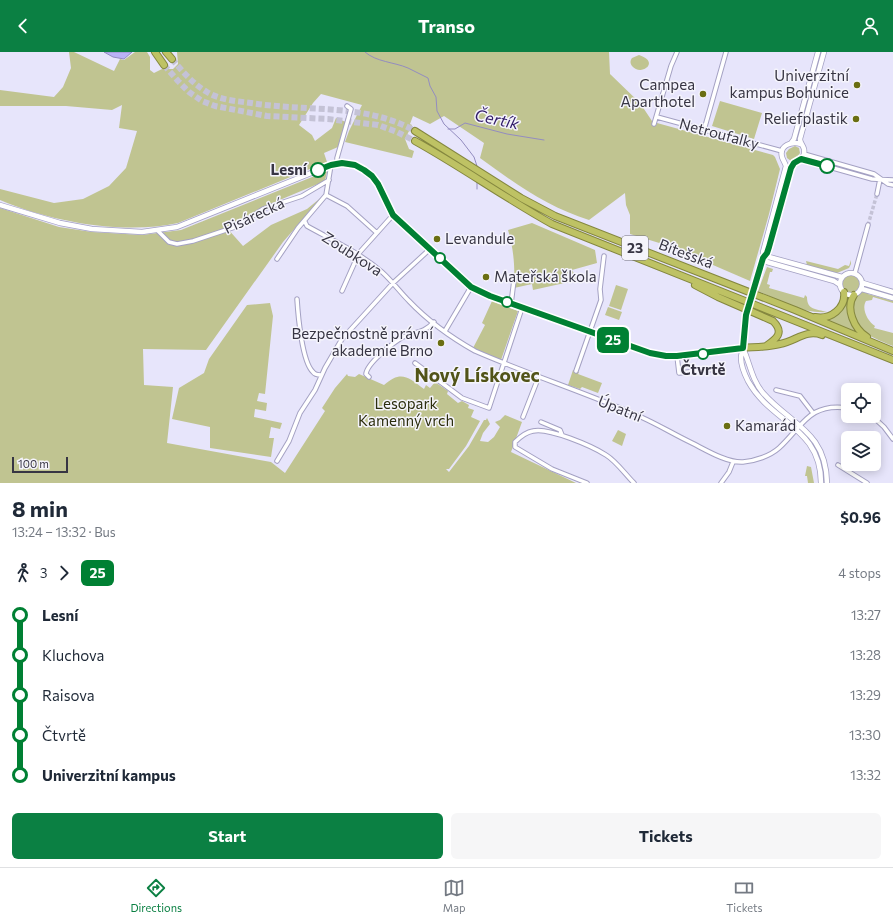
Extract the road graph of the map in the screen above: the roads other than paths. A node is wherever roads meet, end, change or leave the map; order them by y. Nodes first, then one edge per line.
1 (155, 52) edge
2 (166, 52) edge
3 (677, 52) edge
4 (726, 52) edge
5 (818, 52) edge
6 (824, 52) edge
7 (172, 59) tunnel mouth
8 (164, 65) tunnel mouth
9 (347, 106) dead end
10 (657, 117) junction
11 (654, 124) dead end
12 (704, 130) junction
13 (415, 131) tunnel mouth
14 (415, 141) tunnel mouth
15 (791, 143) junction
16 (801, 144) junction
17 (782, 151) junction
18 (804, 154) junction
19 (801, 159) junction
20 (785, 162) junction
21 (337, 163) junction
22 (794, 163) junction
23 (331, 165) junction
24 (880, 179) junction
25 (329, 180) junction
26 (893, 180) edge
27 (893, 185) edge
28 (877, 194) tunnel mouth
29 (326, 195) junction
30 (0, 205) edge
31 (393, 215) junction
32 (305, 222) junction
33 (868, 224) tunnel mouth
34 (157, 230) junction
35 (377, 233) junction
36 (430, 249) junction
37 (358, 255) junction
38 (604, 256) dead end
39 (763, 258) junction
40 (277, 259) dead end
41 (667, 270) junction
42 (855, 273) junction
43 (842, 277) junction
44 (514, 280) dead end
45 (393, 283) junction
46 (863, 283) junction
47 (840, 285) junction
48 (471, 287) junction
49 (862, 289) junction
50 (342, 291) dead end
51 (844, 292) junction
52 (893, 292) edge
53 (854, 295) junction
54 (893, 298) edge
55 (297, 299) dead end
56 (511, 304) junction
57 (522, 308) junction
58 (795, 310) junction
59 (434, 322) junction
60 (445, 331) junction
61 (590, 332) junction
62 (766, 346) junction
63 (884, 347) junction
64 (743, 348) junction
65 (866, 348) junction
66 (893, 351) edge
67 (677, 356) junction
68 (893, 360) edge
69 (415, 363) dead end
70 (504, 363) junction
71 (717, 369) dead end
72 (576, 371) dead end
73 (322, 375) junction
74 (539, 376) junction
75 (369, 377) dead end
76 (776, 390) dead end
77 (841, 408) edge
78 (814, 413) junction
79 (523, 417) dead end
80 (541, 422) dead end
81 (880, 423) edge
82 (798, 427) junction
83 (562, 435) junction
84 (893, 440) edge
85 (277, 461) dead end
86 (733, 462) junction
87 (838, 465) dead end
88 (587, 483) edge
89 (634, 483) edge
90 (721, 483) edge
91 (821, 483) edge
92 (827, 483) edge
93 (867, 483) edge

1 - 8 highway
2 - 7 highway
3 - 10 street
4 - 12 street
5 - 15 street
6 - 16 street
9 - 21 street
10 - 11 street
10 - 12 street, Netroufalky
12 - 17 street, Netroufalky
13 - 58 highway, Bítešská / 23
14 - 41 highway, Bítešská / 23
15 - 16 street
15 - 17 street
16 - 18 street
17 - 20 street
18 - 19 street
18 - 24 street
19 - 22 street
19 - 24 street
20 - 22 street
20 - 39 street
21 - 23 street, Pisárecká
21 - 31 street
22 - 39 street
23 - 25 street
23 - 34 street, Pisárecká
24 - 26 street
24 - 27 street
24 - 28 street
25 - 29 street
25 - 34 street, Pisárecká
29 - 32 street
29 - 35 street
30 - 34 street, Pisárecká
31 - 35 street
31 - 36 street
32 - 37 street, Zoubkova
32 - 40 street
33 - 42 street
35 - 37 street
36 - 45 street
36 - 48 street
37 - 45 street, Zoubkova
37 - 50 street
38 - 61 street
39 - 43 street
39 - 47 street
39 - 64 street, bridge
41 - 62 highway
41 - 65 highway, Bítešská / 23
42 - 43 street
42 - 46 street
43 - 47 street
44 - 56 street
45 - 59 street, Zoubkova
45 - 73 street
46 - 49 street
46 - 52 street
47 - 51 street
48 - 56 street
48 - 60 street
49 - 53 street
49 - 54 street
51 - 53 street
51 - 58 highway
53 - 63 highway
55 - 73 street
56 - 57 street
57 - 61 street
57 - 70 street
58 - 63 highway, Bítešská / 23
59 - 60 street, Zoubkova
59 - 75 street
60 - 70 street, Zoubkova
61 - 67 street
61 - 72 street
62 - 64 highway
62 - 65 highway
63 - 66 highway, Bítešská / 23
64 - 67 street
64 - 82 street
65 - 68 highway, Bítešská / 23
67 - 71 street
69 - 70 street
70 - 74 street, Úpatní
73 - 85 street
74 - 79 street
74 - 86 street, Úpatní
76 - 78 street
77 - 78 street
78 - 82 street
80 - 83 street
81 - 84 street
82 - 86 street
82 - 91 street
82 - 92 street
83 - 88 street
83 - 89 street
86 - 90 street
87 - 93 street

